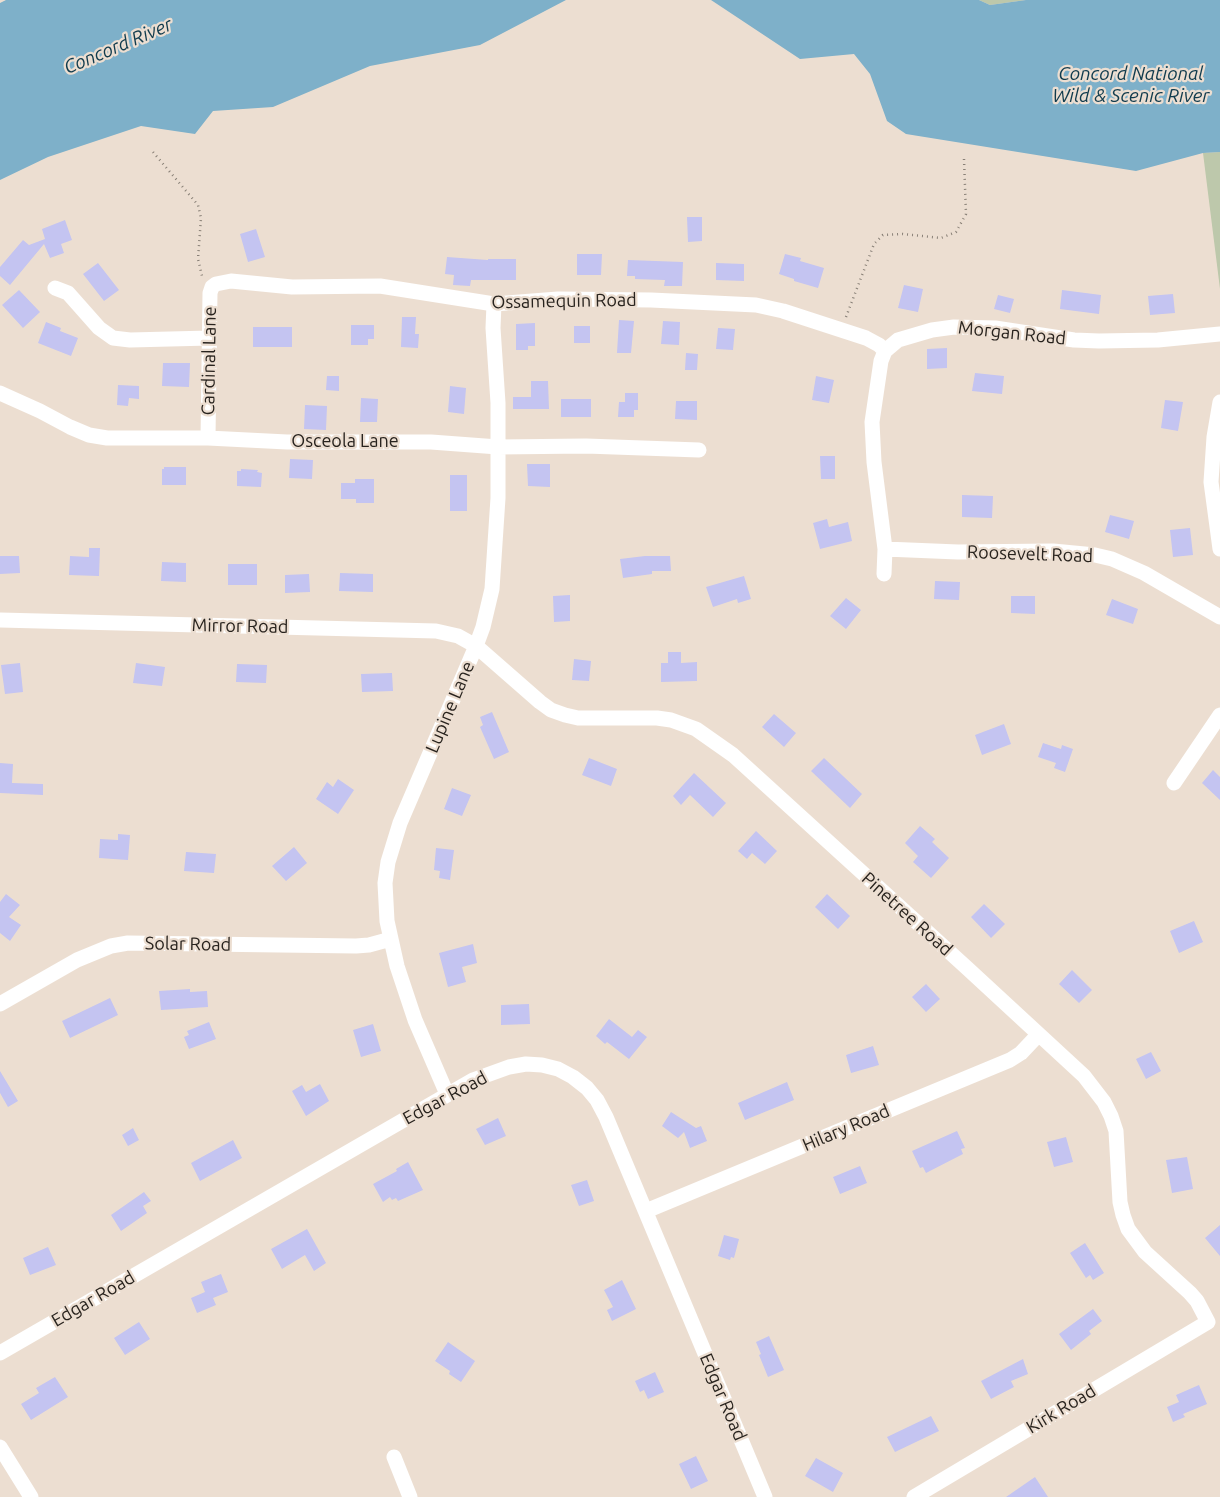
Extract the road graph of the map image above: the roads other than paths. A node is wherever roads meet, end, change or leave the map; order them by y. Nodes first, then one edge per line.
1 (55, 288) dead end
2 (210, 293) joint
3 (494, 304) junction
4 (1220, 334) edge
5 (210, 338) junction
6 (885, 351) junction
7 (0, 393) edge
8 (1220, 402) edge
9 (208, 438) junction
10 (498, 447) junction
11 (699, 450) dead end
12 (885, 549) junction
13 (1220, 549) edge
14 (884, 574) dead end
15 (1220, 617) edge
16 (0, 620) edge
17 (476, 646) junction
18 (1220, 714) edge
19 (1174, 783) dead end
20 (391, 939) junction
21 (0, 1004) edge
22 (1038, 1035) junction
23 (447, 1094) junction
24 (646, 1211) junction
25 (1208, 1322) joint
26 (0, 1353) edge
27 (0, 1447) edge
28 (394, 1457) dead end
29 (31, 1497) edge
30 (410, 1497) edge
31 (765, 1497) edge
32 (914, 1497) edge

1 - 5 street
2 - 3 street, Ossamequin Road
2 - 5 street, Cardinal Lane
3 - 6 street, Ossamequin Road
3 - 10 street, Lupine Lane
4 - 6 street, Morgan Road
5 - 9 street, Cardinal Lane
6 - 12 street
7 - 9 street, Osceola Lane
8 - 13 street
9 - 10 street, Osceola Lane
10 - 11 street, Osceola Lane
10 - 17 street, Lupine Lane
12 - 14 street
12 - 15 street, Roosevelt Road
16 - 17 street, Mirror Road
17 - 20 street, Lupine Lane
17 - 22 street, Pinetree Road
18 - 19 street
20 - 21 street, Solar Road
20 - 23 street, Lupine Lane
22 - 24 street, Hilary Road
22 - 25 street, Pinetree Road
23 - 24 street, Edgar Road
23 - 26 street, Edgar Road
24 - 31 street, Edgar Road
25 - 32 street, Kirk Road
27 - 29 street
28 - 30 street

